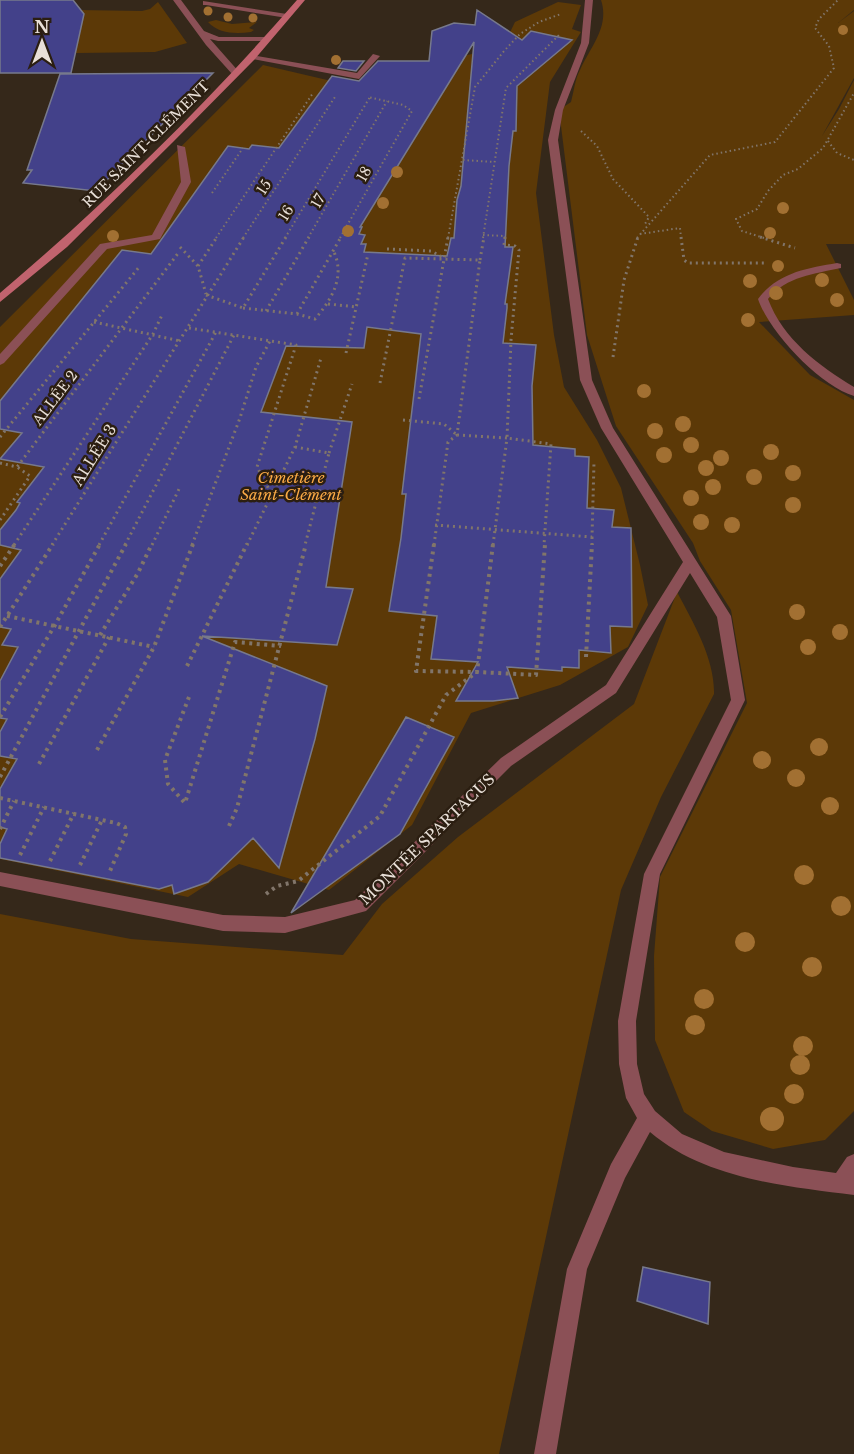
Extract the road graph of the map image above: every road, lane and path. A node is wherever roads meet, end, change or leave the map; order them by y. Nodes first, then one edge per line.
1 (177, 0) edge
2 (301, 0) edge
3 (589, 0) edge
4 (838, 0) edge
5 (206, 3) dead end
6 (568, 8) dead end
7 (560, 15) junction
8 (287, 16) junction
9 (562, 20) dead end
10 (564, 29) dead end
11 (202, 33) junction
12 (267, 39) junction
13 (376, 56) dead end
14 (250, 58) junction
15 (236, 73) junction
16 (317, 88) dead end
17 (339, 91) dead end
18 (854, 93) edge
19 (359, 95) dead end
20 (369, 97) junction
21 (387, 101) junction
22 (559, 110) junction
23 (828, 141) junction
24 (180, 147) dead end
25 (462, 160) junction
26 (854, 160) edge
27 (494, 162) junction
28 (164, 219) junction
29 (640, 234) junction
30 (483, 235) junction
31 (156, 237) junction
32 (636, 239) junction
33 (796, 248) dead end
34 (181, 249) junction
35 (387, 249) dead end
36 (333, 250) junction
37 (368, 254) dead end
38 (444, 258) junction
39 (480, 260) junction
40 (774, 264) dead end
41 (198, 266) junction
42 (837, 266) dead end
43 (206, 295) junction
44 (0, 299) edge
45 (328, 304) junction
46 (243, 308) junction
47 (357, 308) junction
48 (266, 310) junction
49 (297, 314) junction
50 (162, 315) dead end
51 (94, 322) junction
52 (120, 328) junction
53 (189, 328) junction
54 (216, 332) junction
55 (153, 334) junction
56 (234, 335) junction
57 (180, 341) junction
58 (270, 341) junction
59 (346, 353) dead end
60 (321, 358) dead end
61 (613, 359) dead end
62 (0, 361) edge
63 (380, 383) dead end
64 (352, 384) dead end
65 (854, 392) edge
66 (419, 399) dead end
67 (403, 420) dead end
68 (457, 435) junction
69 (0, 437) edge
70 (507, 438) junction
71 (295, 447) junction
72 (329, 453) junction
73 (594, 462) dead end
74 (0, 463) edge
75 (17, 467) junction
76 (180, 487) dead end
77 (271, 493) junction
78 (0, 520) edge
79 (435, 525) junction
80 (495, 530) junction
81 (547, 534) junction
82 (592, 537) junction
83 (691, 561) junction
84 (0, 566) edge
85 (7, 616) junction
86 (55, 625) junction
87 (0, 627) edge
88 (78, 630) junction
89 (100, 635) junction
90 (109, 637) junction
91 (281, 646) junction
92 (154, 647) junction
93 (586, 657) dead end
94 (187, 666) dead end
95 (477, 672) junction
96 (189, 697) dead end
97 (0, 717) edge
98 (97, 750) dead end
99 (39, 764) dead end
100 (0, 777) edge
101 (0, 798) edge
102 (14, 801) junction
103 (44, 807) junction
104 (74, 813) junction
105 (102, 820) junction
106 (229, 826) dead end
107 (0, 829) edge
108 (18, 859) dead end
109 (49, 864) dead end
110 (78, 868) dead end
111 (110, 872) dead end
112 (0, 879) edge
113 (223, 924) junction
114 (648, 1118) junction
115 (854, 1164) edge
116 (847, 1184) edge
117 (544, 1454) edge

1 - 11 street
2 - 8 main road, RUE SAINT-CLÉMENT
3 - 22 street
4 - 29 path
5 - 8 street
6 - 7 path
7 - 9 path
7 - 25 path
8 - 12 main road, RUE SAINT-CLÉMENT
10 - 27 path
11 - 12 street
11 - 15 street
12 - 14 main road, RUE SAINT-CLÉMENT
13 - 14 street
14 - 15 main road, RUE SAINT-CLÉMENT
15 - 44 main road, RUE SAINT-CLÉMENT
16 - 41 path
17 - 43 path, 15
18 - 23 path
19 - 20 path, 18
20 - 21 path, 18
20 - 46 path, 16
21 - 36 path, 18
21 - 48 path, 17
22 - 32 path
22 - 83 street
23 - 26 path
23 - 33 path
24 - 28 street
25 - 27 path
25 - 38 path
27 - 30 path
28 - 31 street
28 - 34 path
29 - 32 path
29 - 40 path
30 - 39 path
30 - 70 path
31 - 51 path
31 - 62 street
32 - 61 path
34 - 41 path
34 - 52 path, ALLÉE 2
35 - 38 path
36 - 45 path
36 - 49 path, 18
37 - 47 path
38 - 39 path
38 - 63 path
38 - 66 path
39 - 68 path
41 - 43 path
42 - 65 street
43 - 46 path
43 - 53 path, ALLÉE 3
45 - 47 path
45 - 49 path
46 - 48 path
47 - 59 path
48 - 49 path
50 - 55 path
51 - 52 path
51 - 69 path
52 - 55 path
52 - 75 path, ALLÉE 2
53 - 54 path
53 - 57 path, ALLÉE 3
54 - 56 path
54 - 86 path
55 - 57 path
55 - 84 path
56 - 58 path
56 - 88 path
57 - 85 path, ALLÉE 3
58 - 77 path
58 - 92 path
60 - 71 path
64 - 72 path
67 - 68 path
68 - 70 path
68 - 79 path
70 - 80 path
70 - 81 path
71 - 72 path
71 - 77 path
72 - 91 path
73 - 82 path
74 - 75 path
75 - 78 path
76 - 89 path
77 - 94 path
79 - 80 path
79 - 95 path
80 - 81 path
80 - 95 path
81 - 82 path
81 - 95 path
82 - 93 path
83 - 113 street, MONTÉE SPARTACUS
83 - 114 street
85 - 86 path
85 - 87 path, ALLÉE 3
86 - 88 path
86 - 97 path
88 - 89 path
88 - 100 path
89 - 90 path
90 - 92 path
90 - 99 path
91 - 96 path
91 - 106 path
92 - 98 path
95 - 113 path
101 - 102 path
102 - 103 path
102 - 107 path
103 - 104 path
103 - 108 path
104 - 105 path
104 - 109 path
105 - 110 path
105 - 111 path
112 - 113 street, MONTÉE SPARTACUS
114 - 116 street
114 - 117 street
115 - 116 street

